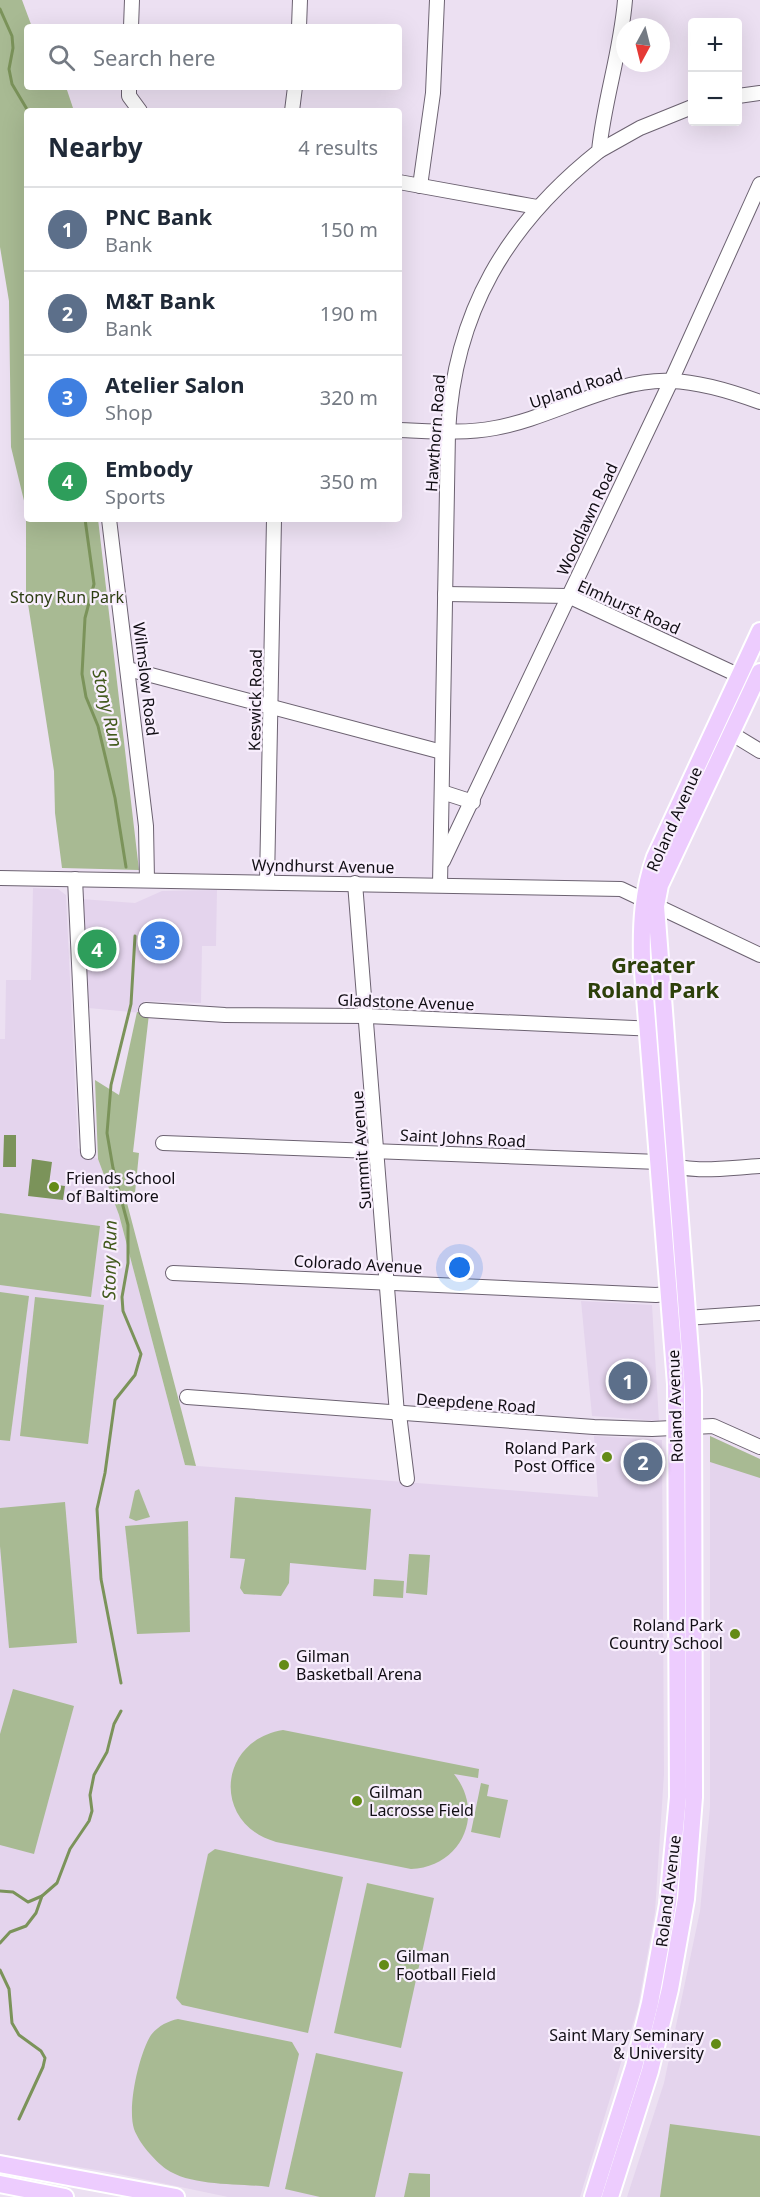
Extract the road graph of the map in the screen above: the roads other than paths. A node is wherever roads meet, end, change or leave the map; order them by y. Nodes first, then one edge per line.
1 (132, 0) edge
2 (300, 0) edge
3 (437, 0) edge
4 (625, 0) edge
5 (131, 24) edge
6 (299, 24) edge
7 (295, 90) edge
8 (129, 92) edge
9 (760, 93) edge
10 (742, 95) edge
11 (128, 108) edge
12 (138, 108) edge
13 (292, 108) edge
14 (688, 109) edge
15 (599, 152) junction
16 (402, 183) edge
17 (760, 184) edge
18 (420, 186) junction
19 (537, 207) junction
20 (671, 381) junction
21 (760, 402) edge
22 (402, 430) edge
23 (448, 432) junction
24 (109, 522) edge
25 (274, 522) edge
26 (445, 594) junction
27 (568, 596) junction
28 (760, 631) edge
29 (128, 669) junction
30 (739, 675) junction
31 (757, 677) edge
32 (271, 706) junction
33 (724, 729) junction
34 (760, 751) edge
35 (442, 752) junction
36 (442, 792) junction
37 (472, 802) junction
38 (440, 866) junction
39 (0, 878) edge
40 (75, 879) junction
41 (147, 880) junction
42 (267, 882) junction
43 (356, 884) junction
44 (440, 885) junction
45 (650, 902) junction
46 (760, 955) edge
47 (146, 1010) dead end
48 (367, 1016) junction
49 (656, 1029) junction
50 (164, 1143) dead end
51 (377, 1150) junction
52 (88, 1152) dead end
53 (659, 1162) junction
54 (760, 1166) edge
55 (676, 1168) junction
56 (173, 1273) dead end
57 (387, 1282) junction
58 (678, 1293) junction
59 (760, 1313) edge
60 (689, 1318) junction
61 (671, 1319) junction
62 (187, 1397) dead end
63 (398, 1414) junction
64 (685, 1427) junction
65 (760, 1447) edge
66 (407, 1479) dead end
67 (0, 2164) edge
68 (0, 2184) edge
69 (65, 2197) edge
70 (176, 2197) edge
71 (593, 2197) edge
72 (610, 2197) edge

1 - 5 street
2 - 6 street
3 - 18 street
4 - 15 street
7 - 13 street
8 - 11 street
8 - 12 street
9 - 10 street
14 - 15 street, Hawthorn Road
15 - 19 street, Hawthorn Road
16 - 18 street
17 - 20 street, Woodlawn Road
18 - 19 street
19 - 23 street, Hawthorn Road
20 - 21 street, Upland Road
20 - 23 street, Upland Road
20 - 27 street, Woodlawn Road
22 - 23 street, Upland Road
23 - 26 street, Hawthorn Road
24 - 29 street, Wilmslow Road
25 - 32 street, Keswick Road
26 - 27 street, Elmhurst Road
26 - 35 street, Hawthorn Road
27 - 30 street, Elmhurst Road
27 - 37 street, Woodlawn Road
28 - 30 main road, Roland Avenue
29 - 32 street
29 - 41 street, Wilmslow Road
30 - 31 street, Elmhurst Road
30 - 33 main road, Roland Avenue
31 - 33 main road, Roland Avenue
32 - 35 street
32 - 42 street, Keswick Road
33 - 34 street
33 - 45 main road, Roland Avenue
35 - 36 street, Hawthorn Road
36 - 37 street
36 - 38 street, Hawthorn Road
37 - 38 street, Woodlawn Road
38 - 44 street, Hawthorn Road
39 - 40 street, Wyndhurst Avenue
40 - 41 street, Wyndhurst Avenue
40 - 52 street
41 - 42 street, Wyndhurst Avenue
42 - 43 street, Wyndhurst Avenue
43 - 44 street, Wyndhurst Avenue
43 - 48 street, Summit Avenue
44 - 45 street, Wyndhurst Avenue
45 - 46 street, Wyndhurst Avenue
45 - 49 main road, Roland Avenue
47 - 48 street, Gladstone Avenue
48 - 49 street, Gladstone Avenue
48 - 51 street, Summit Avenue
49 - 53 main road, Roland Avenue
49 - 55 main road, Roland Avenue
50 - 51 street, Saint Johns Road
51 - 53 street, Saint Johns Road
51 - 57 street, Summit Avenue
53 - 55 street, Saint Johns Road
53 - 58 main road, Roland Avenue
54 - 55 street, Saint Johns Road
55 - 58 main road, Roland Avenue
56 - 57 street, Colorado Avenue
57 - 58 street, Colorado Avenue
57 - 63 street, Summit Avenue
58 - 60 main road, Roland Avenue
58 - 61 main road, Roland Avenue
59 - 60 street
60 - 61 street
60 - 64 main road, Roland Avenue
61 - 64 main road, Roland Avenue
62 - 63 street, Deepdene Road
63 - 64 street, Deepdene Road
63 - 66 street, Summit Avenue
64 - 65 street, Deepdene Road
64 - 71 main road, Roland Avenue
64 - 72 main road, Roland Avenue
67 - 70 main road
68 - 69 main road

